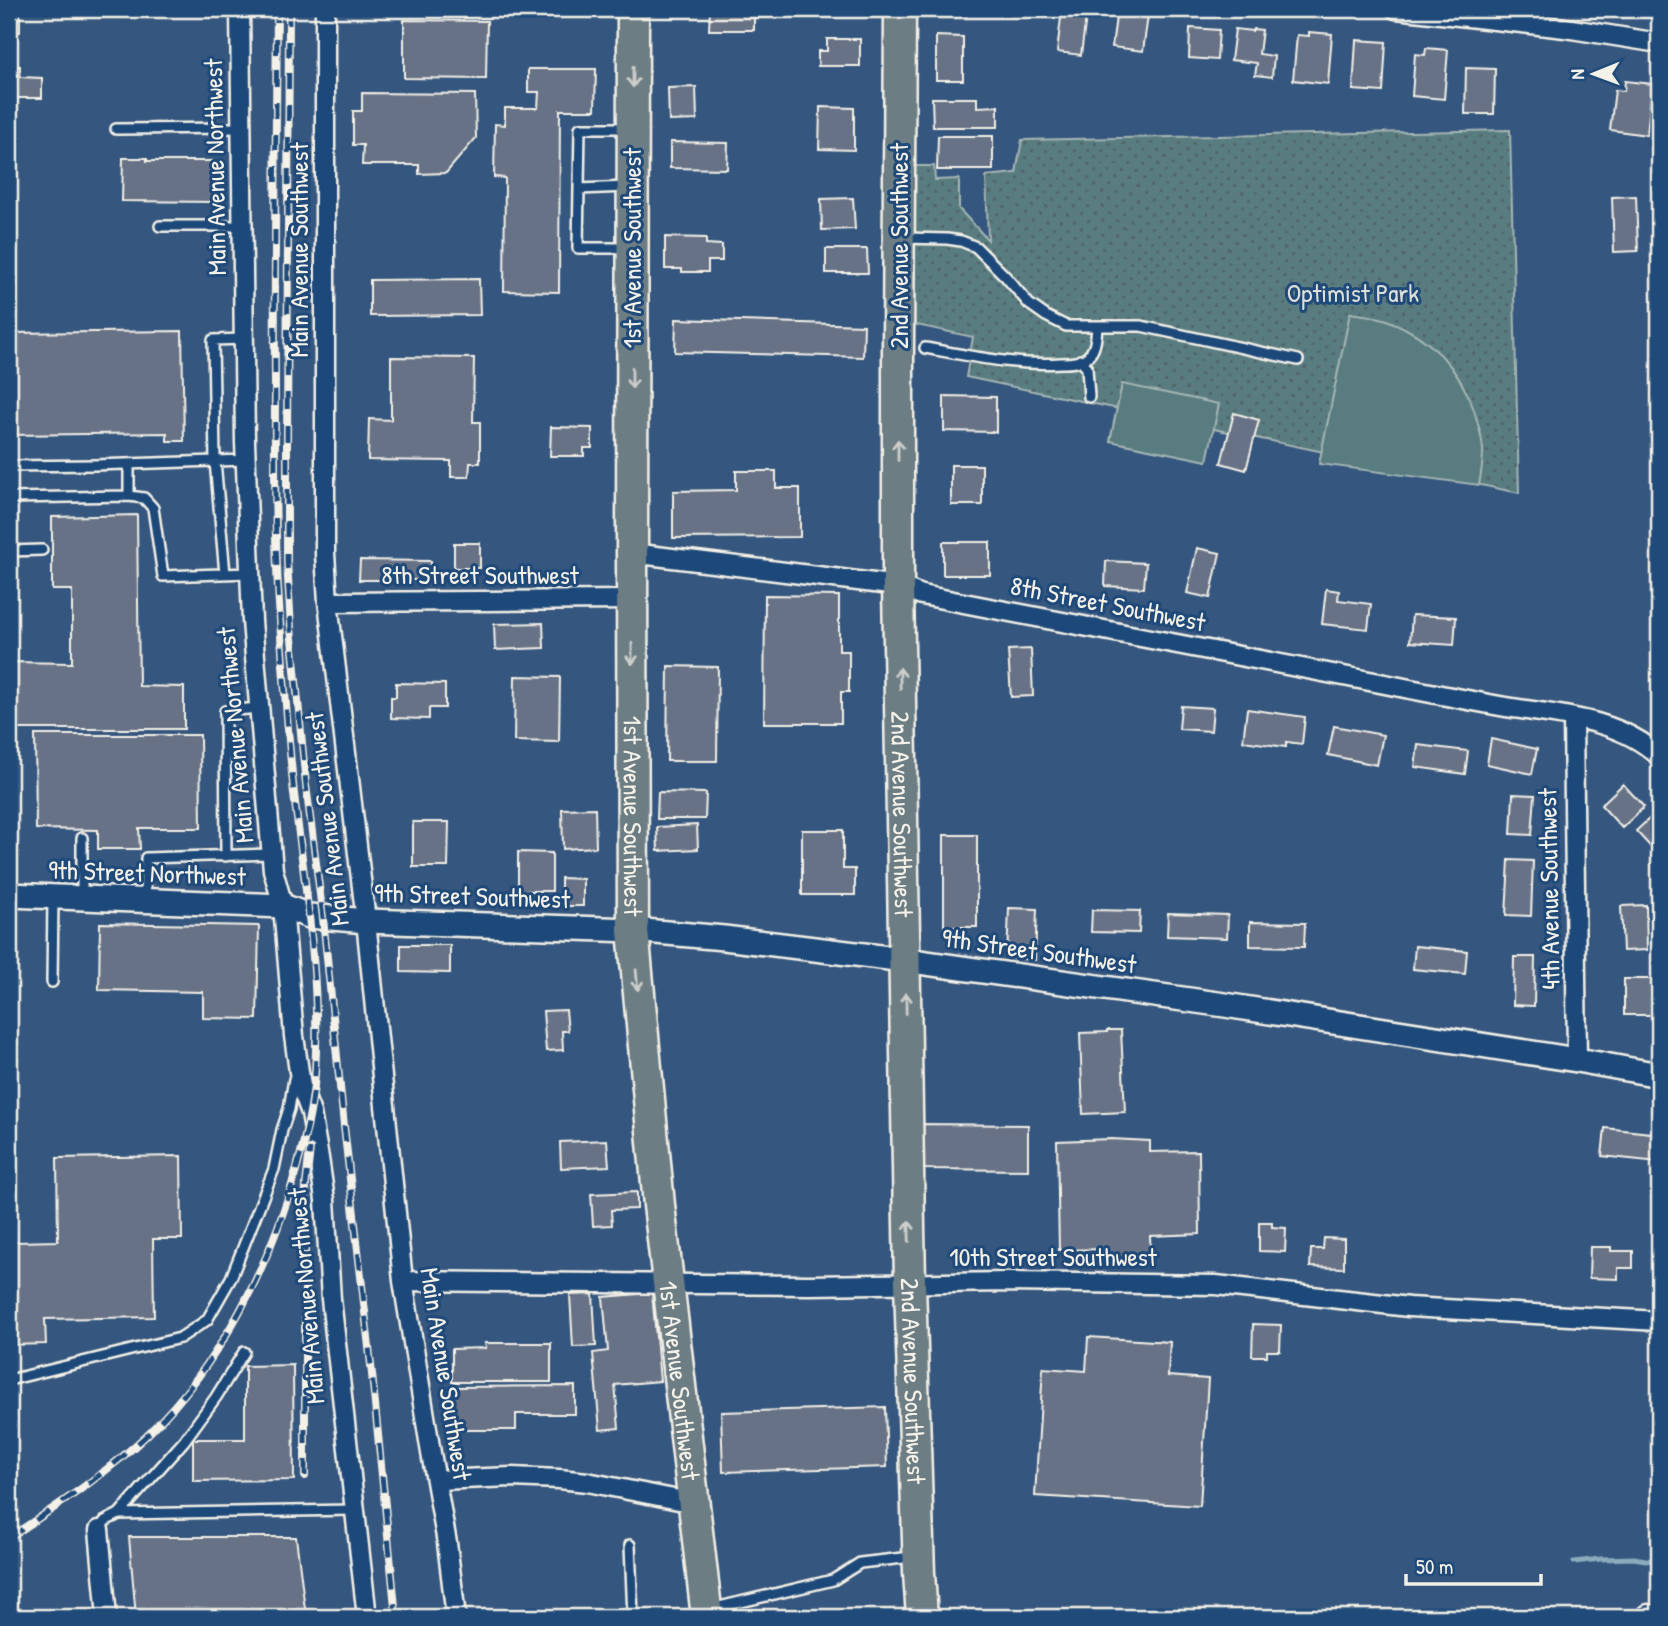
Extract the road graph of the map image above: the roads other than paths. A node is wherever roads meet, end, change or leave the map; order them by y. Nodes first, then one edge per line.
1 (240, 9) edge
2 (325, 9) edge
3 (633, 9) edge
4 (900, 9) edge
5 (1396, 9) edge
6 (1564, 9) edge
7 (1565, 28) junction
8 (1659, 43) edge
9 (116, 128) dead end
10 (241, 128) junction
11 (633, 128) junction
12 (633, 187) junction
13 (579, 189) junction
14 (160, 226) dead end
15 (242, 226) junction
16 (899, 238) junction
17 (633, 248) junction
18 (1097, 327) junction
19 (244, 339) junction
20 (925, 348) dead end
21 (1080, 360) junction
22 (1298, 360) dead end
23 (1089, 397) dead end
24 (246, 460) junction
25 (215, 461) junction
26 (128, 464) junction
27 (9, 466) edge
28 (129, 496) junction
29 (9, 498) edge
30 (41, 550) dead end
31 (9, 551) edge
32 (632, 553) junction
33 (250, 573) junction
34 (225, 574) junction
35 (898, 586) junction
36 (632, 600) junction
37 (328, 602) junction
38 (259, 708) junction
39 (1573, 718) junction
40 (1659, 756) edge
41 (82, 838) dead end
42 (272, 854) junction
43 (226, 856) junction
44 (9, 895) edge
45 (53, 898) junction
46 (82, 898) junction
47 (145, 901) junction
48 (283, 906) junction
49 (366, 921) junction
50 (633, 930) junction
51 (905, 960) junction
52 (52, 982) dead end
53 (1577, 1060) junction
54 (298, 1061) junction
55 (1659, 1075) edge
56 (403, 1281) junction
57 (668, 1283) junction
58 (910, 1283) junction
59 (1659, 1321) edge
60 (244, 1352) dead end
61 (9, 1380) edge
62 (437, 1480) junction
63 (694, 1503) junction
64 (355, 1510) junction
65 (119, 1514) junction
66 (99, 1530) joint
67 (630, 1545) dead end
68 (918, 1556) junction
69 (707, 1614) edge
70 (107, 1617) edge
71 (367, 1617) edge
72 (456, 1617) edge
73 (633, 1617) edge
74 (922, 1617) edge

1 - 10 street, Main Avenue Northwest
2 - 37 street, Main Avenue Southwest
3 -> 11 main road, 1st Avenue Southwest
4 - 16 main road, 2nd Avenue Southwest
5 - 7 street
6 - 7 street
7 - 8 street
9 - 10 lane
10 - 15 street, Main Avenue Northwest
11 - 12 main road, 1st Avenue Southwest
11 - 13 lane
12 - 13 lane
12 - 17 main road, 1st Avenue Southwest
13 - 17 lane
14 - 15 lane
15 - 19 street, Main Avenue Northwest
16 - 18 lane
35 -> 16 main road, 2nd Avenue Southwest
17 -> 32 main road, 1st Avenue Southwest
18 - 21 lane
18 - 22 lane
19 - 24 street, Main Avenue Northwest
19 - 25 lane
20 - 21 lane
21 - 23 lane
24 - 25 lane
24 - 33 street, Main Avenue Northwest
25 - 26 lane
25 - 34 lane
26 - 27 lane
26 - 28 lane
28 - 29 lane
28 - 34 lane
30 - 31 lane
32 - 35 street, 8th Street Southwest
32 - 36 main road, 1st Avenue Southwest
33 - 34 lane
33 - 38 street, Main Avenue Northwest
35 - 39 street, 8th Street Southwest
51 -> 35 main road, 2nd Avenue Southwest
36 - 37 street, 8th Street Southwest
36 -> 50 main road, 1st Avenue Southwest
37 - 49 street, Main Avenue Southwest
38 - 42 street, Main Avenue Northwest
38 - 43 lane
39 - 40 street, 8th Street Southwest
39 - 53 street, 4th Avenue Southwest
41 - 46 lane
42 - 43 lane
42 - 48 street, Main Avenue Northwest
43 - 47 lane
44 - 45 street, 9th Street Northwest
45 - 46 street, 9th Street Northwest
45 - 52 lane
46 - 47 street, 9th Street Northwest
47 - 48 street, 9th Street Northwest
48 - 49 street, 9th Street Southwest
48 - 54 street, Main Avenue Northwest
49 - 50 street, 9th Street Southwest
49 - 56 street, Main Avenue Southwest
50 - 51 street, 9th Street Southwest
50 -> 57 main road, 1st Avenue Southwest
51 - 53 street, 9th Street Southwest
58 -> 51 main road, 2nd Avenue Southwest
53 - 55 street, 9th Street Southwest
54 - 61 lane
54 - 64 street, Main Avenue Northwest
56 - 57 street, 10th Street Southwest
56 - 62 street, Main Avenue Southwest
57 - 58 street, 10th Street Southwest
57 - 63 main road, 1st Avenue Southwest
58 - 59 street, 10th Street Southwest
58 - 68 main road, 2nd Avenue Southwest
60 - 65 lane
62 - 63 street
62 - 72 street, Main Avenue Southwest
63 - 69 main road, 1st Avenue Southwest
64 - 65 lane
64 - 71 street, Main Avenue Northwest
65 - 66 lane
66 - 70 street
67 - 73 lane
68 - 69 lane
68 - 74 main road, 2nd Avenue Southwest

